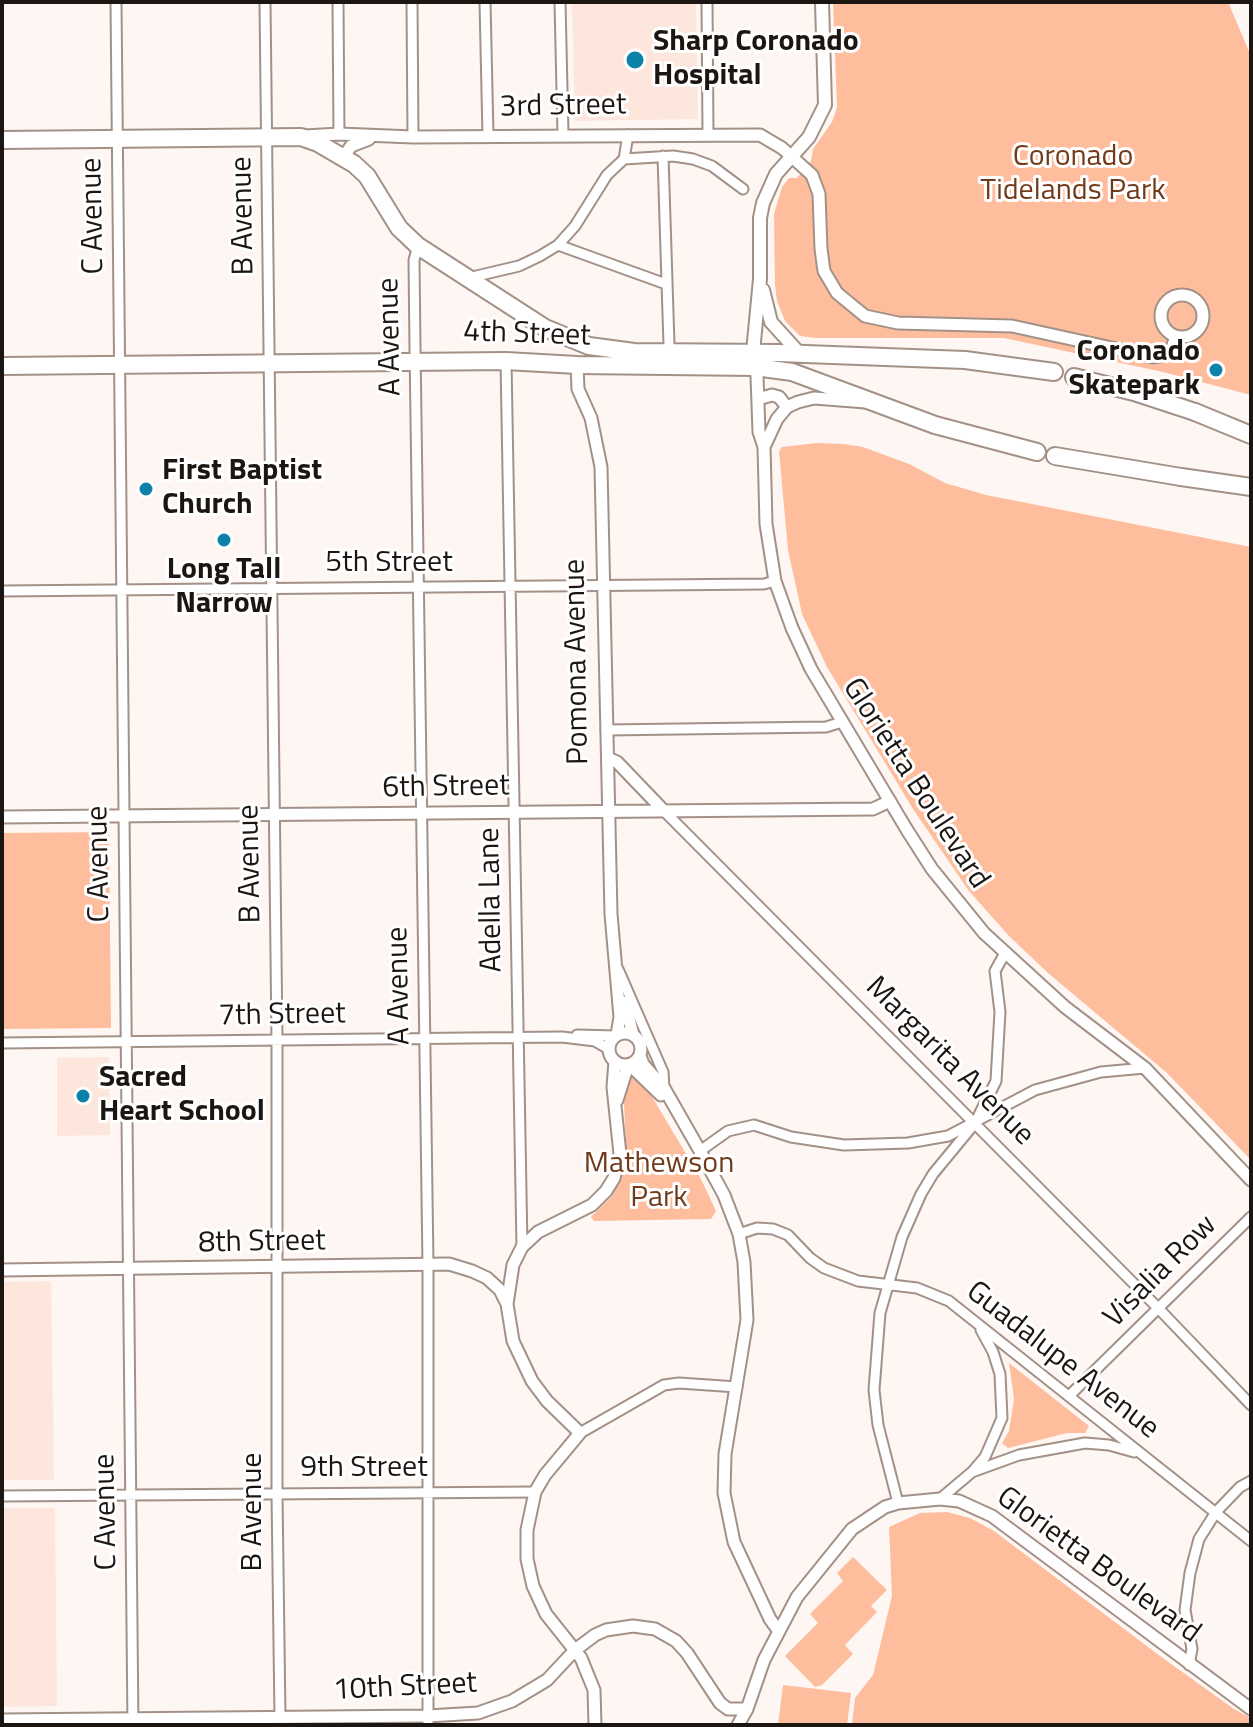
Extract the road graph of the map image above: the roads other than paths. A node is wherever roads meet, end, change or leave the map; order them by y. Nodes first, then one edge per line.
1 (116, 2) edge
2 (265, 2) edge
3 (338, 2) edge
4 (412, 2) edge
5 (485, 2) edge
6 (560, 2) edge
7 (707, 2) edge
8 (822, 2) edge
9 (339, 134) junction
10 (708, 134) junction
11 (563, 135) junction
12 (628, 135) junction
13 (377, 136) junction
14 (488, 136) junction
15 (267, 137) junction
16 (301, 137) junction
17 (413, 137) junction
18 (117, 139) junction
19 (2, 140) edge
20 (663, 156) junction
21 (791, 156) junction
22 (624, 159) junction
23 (347, 161) junction
24 (743, 189) dead end
25 (558, 245) junction
26 (418, 246) junction
27 (468, 278) junction
28 (760, 279) junction
29 (666, 284) junction
30 (1176, 336) dead end
31 (669, 345) dead end
32 (800, 354) junction
33 (754, 359) junction
34 (416, 361) junction
35 (506, 361) junction
36 (269, 363) junction
37 (119, 365) junction
38 (577, 365) junction
39 (2, 366) edge
40 (1054, 372) dead end
41 (1074, 377) dead end
42 (758, 399) junction
43 (872, 402) junction
44 (787, 407) junction
45 (1251, 435) edge
46 (764, 447) junction
47 (1037, 452) dead end
48 (1055, 456) dead end
49 (1251, 487) edge
50 (775, 581) junction
51 (604, 585) junction
52 (511, 586) junction
53 (418, 587) junction
54 (272, 589) junction
55 (122, 590) junction
56 (2, 591) edge
57 (842, 722) junction
58 (606, 730) junction
59 (608, 758) junction
60 (890, 801) junction
61 (609, 810) junction
62 (515, 811) junction
63 (664, 811) junction
64 (420, 813) junction
65 (274, 814) junction
66 (124, 815) junction
67 (2, 817) edge
68 (1005, 953) junction
69 (615, 962) junction
70 (633, 1035) junction
71 (617, 1036) junction
72 (518, 1037) junction
73 (562, 1037) junction
74 (425, 1039) junction
75 (277, 1040) junction
76 (126, 1042) junction
77 (2, 1043) edge
78 (609, 1049) junction
79 (640, 1056) junction
80 (615, 1061) junction
81 (629, 1065) junction
82 (1145, 1068) junction
83 (664, 1088) junction
84 (616, 1109) junction
85 (676, 1112) junction
86 (975, 1123) junction
87 (700, 1151) junction
88 (1251, 1180) edge
89 (1251, 1217) edge
90 (739, 1234) junction
91 (522, 1247) junction
92 (428, 1265) junction
93 (279, 1267) junction
94 (128, 1268) junction
95 (2, 1270) edge
96 (887, 1284) junction
97 (507, 1304) junction
98 (1159, 1309) junction
99 (966, 1312) junction
100 (737, 1387) junction
101 (1070, 1395) junction
102 (1251, 1405) edge
103 (580, 1433) junction
104 (1141, 1454) junction
105 (972, 1472) junction
106 (1251, 1481) edge
107 (535, 1492) junction
108 (429, 1493) junction
109 (277, 1494) junction
110 (130, 1495) junction
111 (2, 1496) edge
112 (940, 1499) junction
113 (898, 1503) junction
114 (1216, 1512) junction
115 (1251, 1541) edge
116 (778, 1630) junction
117 (575, 1650) junction
118 (1189, 1665) junction
119 (747, 1709) junction
120 (1251, 1709) edge
121 (2, 1720) edge
122 (428, 1720) edge
123 (280, 1721) edge
124 (133, 1722) edge
125 (595, 1725) edge
126 (738, 1725) edge
127 (747, 1725) edge

1 - 18 street, C Avenue
2 - 15 street, B Avenue
3 - 9 street
4 - 17 street
5 - 14 street
6 - 11 street
7 - 10 street
8 - 21 main road, Glorietta Boulevard
9 - 13 street, 3rd Street
9 - 16 street, 3rd Street
10 - 12 street, 3rd Street
10 - 21 street, 3rd Street
11 - 12 street, 3rd Street
11 - 14 street, 3rd Street
12 - 22 street
13 - 17 street, 3rd Street
13 - 23 street
14 - 17 street, 3rd Street
15 - 16 highway, 3rd Street
15 - 18 highway, 3rd Street
15 - 36 street, B Avenue
16 - 23 highway
18 - 19 highway, 3rd Street
18 - 37 street, C Avenue
20 - 22 street
20 - 24 street
20 - 29 street
21 - 28 main road, Glorietta Boulevard
21 - 30 street, 3rd Street
22 - 25 street
23 - 26 highway
25 - 27 street
25 - 29 street
26 - 27 highway
26 - 34 street, A Avenue
27 - 33 highway
28 - 32 main road, Glorietta Boulevard
28 - 33 main road, Glorietta Boulevard
29 - 31 street
32 - 33 highway, 4th Street
32 - 40 highway, 4th Street
33 - 38 highway, 4th Street
33 - 42 street, Glorietta Boulevard
33 - 43 highway, 4th Street
34 - 35 highway, 4th Street
34 - 36 highway, 4th Street
34 - 53 street, A Avenue
35 - 38 highway, 4th Street
35 - 52 street, Adella Lane
36 - 37 highway, 4th Street
36 - 54 street, B Avenue
37 - 39 highway, 4th Street
37 - 55 street, C Avenue
38 - 51 street, Pomona Avenue
41 - 45 highway
42 - 44 street
42 - 46 street, Glorietta Boulevard
43 - 44 street
43 - 47 highway, 4th Street
44 - 46 street, Glorietta Boulevard
46 - 50 street, Glorietta Boulevard
48 - 49 highway
50 - 51 street, 5th Street
50 - 57 street, Glorietta Boulevard
51 - 52 street, 5th Street
51 - 58 street, Pomona Avenue
52 - 53 street, 5th Street
52 - 62 street, Adella Lane
53 - 54 street, 5th Street
53 - 64 street, A Avenue
54 - 55 street, 5th Street
54 - 65 street, B Avenue
55 - 56 street, 5th Street
55 - 66 street, C Avenue
57 - 58 street
57 - 60 street, Glorietta Boulevard
58 - 59 street, Pomona Avenue
59 - 61 street, Pomona Avenue
59 - 63 street, Margarita Avenue
60 - 63 street, 6th Street
60 - 68 street, Glorietta Boulevard
61 - 62 street, 6th Street
61 - 63 street, 6th Street
61 - 69 street, Pomona Avenue
62 - 64 street, 6th Street
62 - 72 street, Adella Lane
63 - 86 street, Margarita Avenue
64 - 65 street, 6th Street
64 - 74 street, A Avenue
65 - 66 street, 6th Street
65 - 75 street, B Avenue
66 - 67 street, 6th Street
66 - 76 street, C Avenue
68 - 82 street, Glorietta Boulevard
68 - 86 street
69 - 70 street
69 - 71 street, Pomona Avenue
69 - 83 street, Pomona Avenue
70 - 71 street
70 - 79 street
71 - 73 street, 7th Street
71 - 78 street, Pomona Avenue
72 - 73 street, 7th Street
72 - 74 street, 7th Street
72 - 91 street, Adella Lane
73 - 78 street, 7th Street
74 - 75 street, 7th Street
74 - 92 street, A Avenue
75 - 76 street, 7th Street
75 - 93 street, B Avenue
76 - 77 street, 7th Street
76 - 94 street, C Avenue
78 - 80 street
79 - 81 street
79 - 83 street
80 - 81 street
80 - 84 street
81 - 84 street
81 - 85 street
82 - 86 street
82 - 88 street, Glorietta Boulevard
83 - 85 street, Pomona Avenue
84 - 91 street
85 - 87 street, Pomona Avenue
86 - 87 street
86 - 96 street
86 - 98 street, Margarita Avenue
87 - 90 street, Pomona Avenue
89 - 98 street, Visalia Row
90 - 96 street, Guadalupe Avenue
90 - 100 street, Pomona Avenue
91 - 97 street
92 - 93 street, 8th Street
92 - 97 street, 8th Street
92 - 108 street, A Avenue
93 - 94 street, 8th Street
93 - 109 street, B Avenue
94 - 95 street, 8th Street
94 - 110 street, C Avenue
96 - 99 street, Guadalupe Avenue
96 - 113 street
97 - 103 street
98 - 101 street, Visalia Row
98 - 102 street, Margarita Avenue
99 - 101 street, Guadalupe Avenue
99 - 105 street
100 - 103 street
100 - 116 street, Pomona Avenue
101 - 104 street, Guadalupe Avenue
103 - 107 street
104 - 105 street
104 - 114 street, Guadalupe Avenue
105 - 112 street
106 - 114 street
107 - 108 street, 9th Street
107 - 117 street
108 - 109 street, 9th Street
108 - 122 street, A Avenue
109 - 110 street, 9th Street
109 - 123 street, B Avenue
110 - 111 street, 9th Street
110 - 124 street, C Avenue
112 - 113 street, Glorietta Boulevard
112 - 118 street, Glorietta Boulevard
113 - 116 street, Glorietta Boulevard
114 - 115 street, Guadalupe Avenue
114 - 118 street
116 - 119 street, Glorietta Boulevard
117 - 119 street, 10th Street
117 - 122 street, 10th Street
117 - 125 street
118 - 120 street, Glorietta Boulevard
119 - 126 street, Glorietta Boulevard
119 - 127 street
121 - 124 street, 10th Street
122 - 123 street, 10th Street
123 - 124 street, 10th Street

